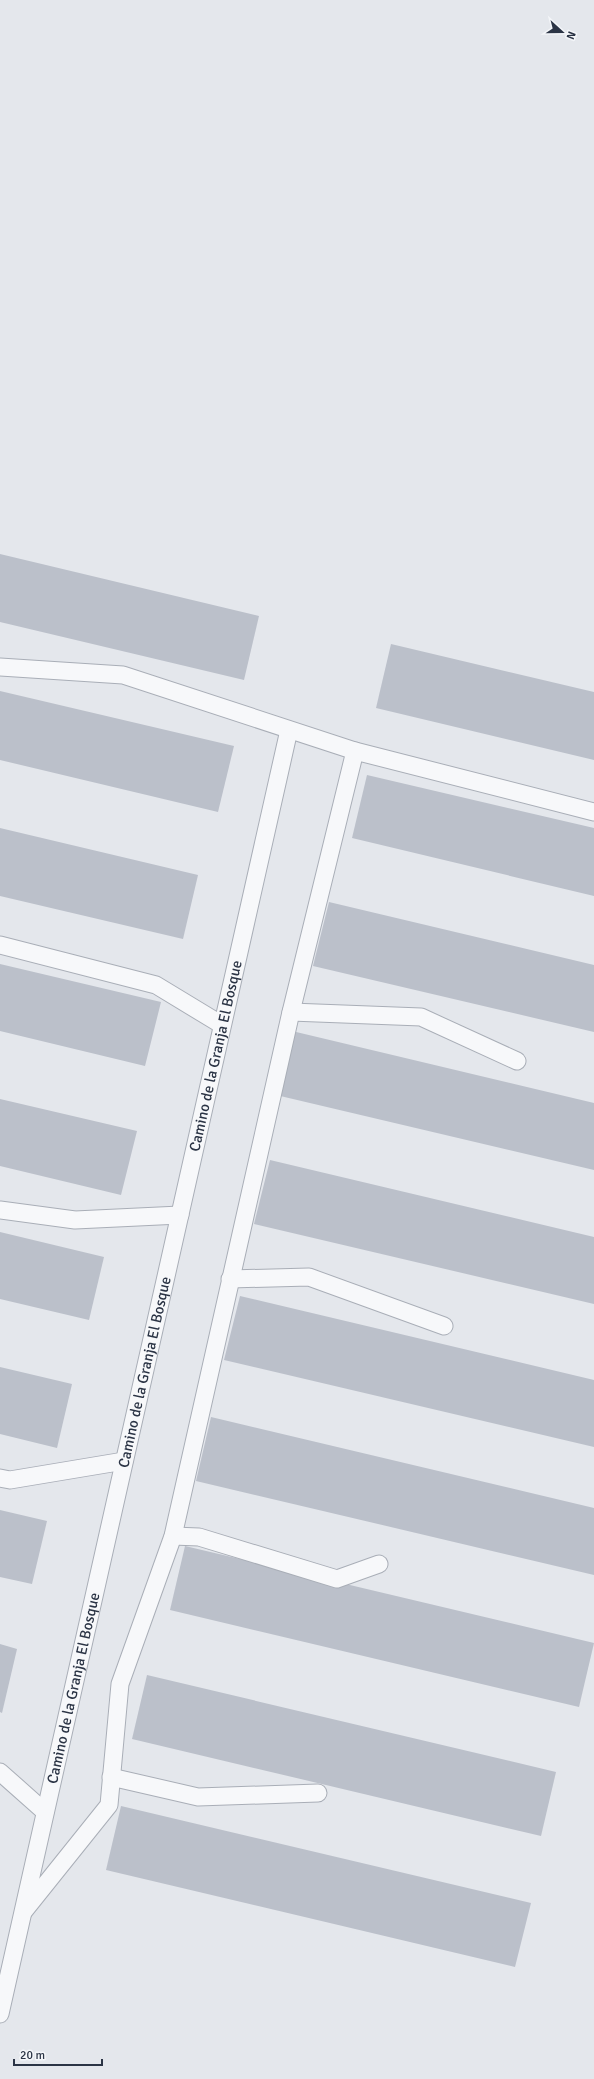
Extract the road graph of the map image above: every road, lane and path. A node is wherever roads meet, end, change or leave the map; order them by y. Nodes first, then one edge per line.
1 (0, 667) edge
2 (289, 730) junction
3 (354, 751) junction
4 (594, 812) edge
5 (0, 945) edge
6 (291, 1012) junction
7 (222, 1025) junction
8 (517, 1061) dead end
9 (0, 1210) edge
10 (180, 1215) junction
11 (230, 1279) junction
12 (444, 1326) dead end
13 (124, 1462) junction
14 (0, 1478) edge
15 (173, 1536) junction
16 (379, 1564) dead end
17 (0, 1772) edge
18 (111, 1777) junction
19 (318, 1793) dead end
20 (45, 1812) junction
21 (22, 1914) junction
22 (0, 2014) edge

1 - 2 lane
2 - 3 lane
2 - 7 lane, Camino de la Granja El Bosque
3 - 4 lane
3 - 6 lane
5 - 7 lane
6 - 8 lane
6 - 11 lane
7 - 10 lane, Camino de la Granja El Bosque
9 - 10 lane
10 - 13 lane, Camino de la Granja El Bosque
11 - 12 lane
11 - 15 lane
13 - 14 lane
13 - 20 lane, Camino de la Granja El Bosque
15 - 16 lane
15 - 18 lane
17 - 20 lane
18 - 19 lane
18 - 21 lane
20 - 21 lane, Camino de la Granja El Bosque
21 - 22 lane, Camino de la Granja El Bosque

